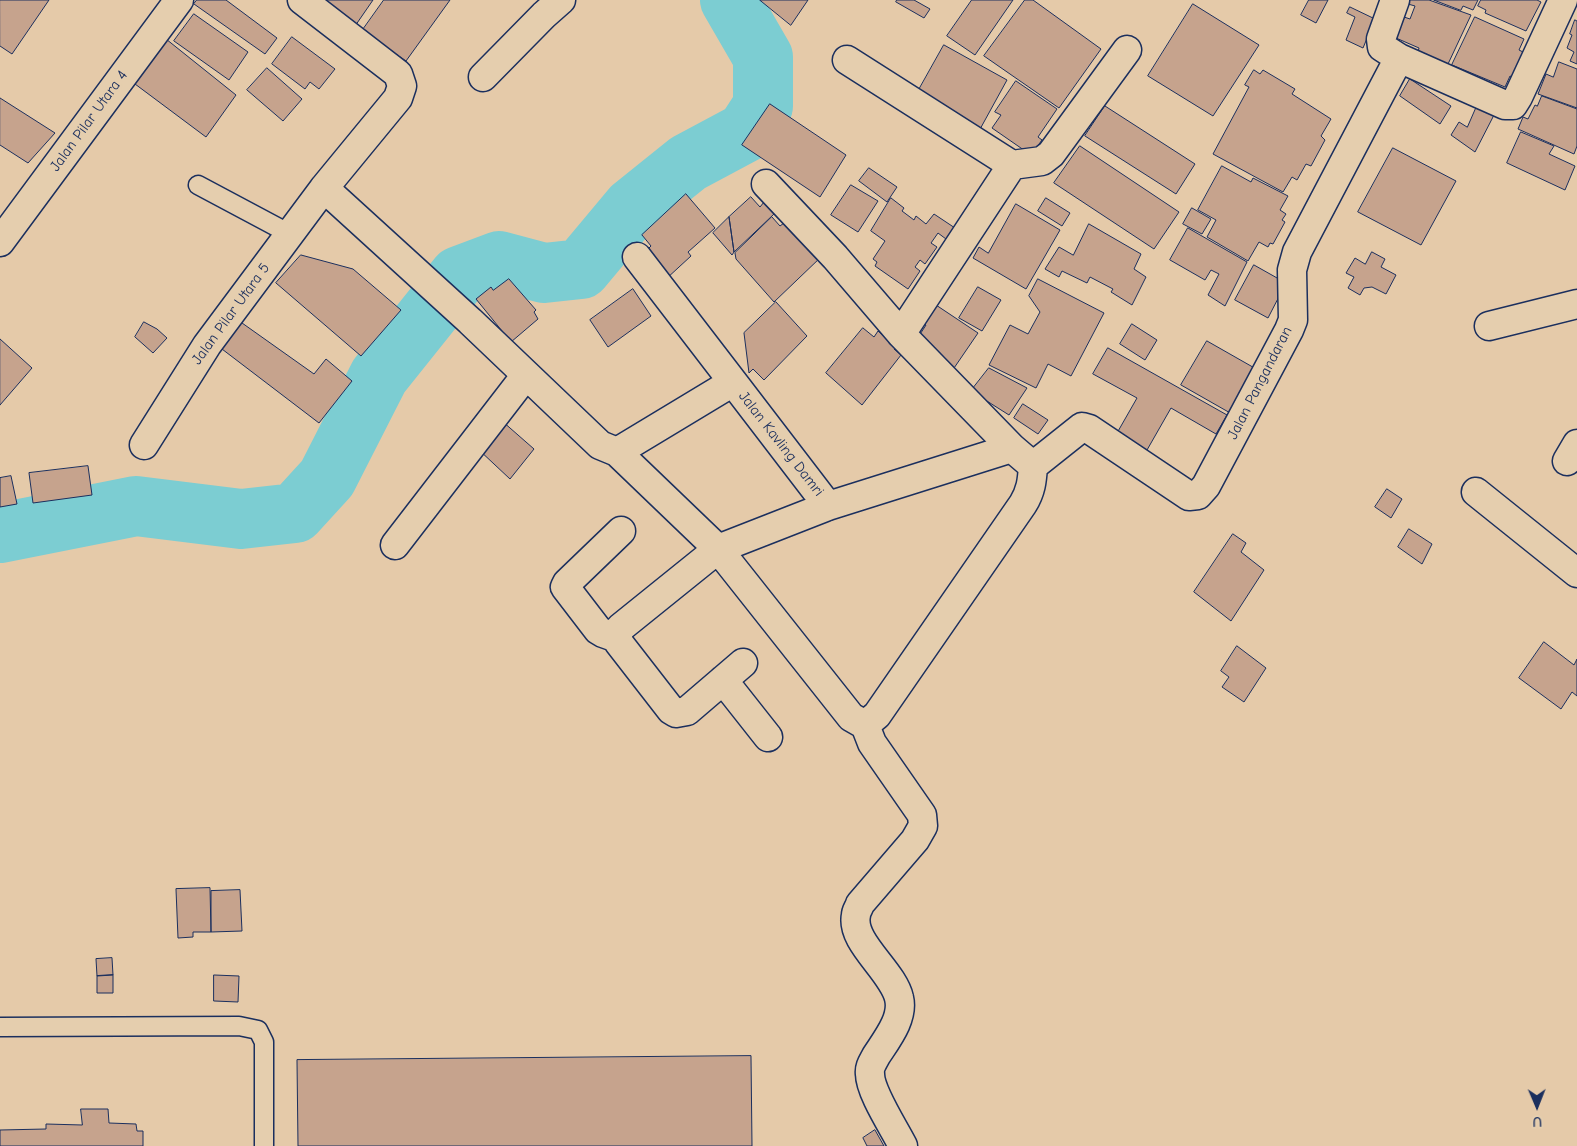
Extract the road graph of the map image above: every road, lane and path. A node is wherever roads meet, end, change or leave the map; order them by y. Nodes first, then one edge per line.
1 (179, 0) edge
2 (302, 0) edge
3 (561, 0) edge
4 (1563, 0) edge
5 (1388, 2) edge
6 (1127, 50) dead end
7 (1398, 58) junction
8 (847, 60) dead end
9 (483, 77) dead end
10 (1012, 165) junction
11 (766, 184) dead end
12 (198, 185) dead end
13 (324, 188) junction
14 (290, 234) junction
15 (0, 242) edge
16 (637, 257) dead end
17 (1577, 304) edge
18 (1489, 326) dead end
19 (901, 334) junction
20 (526, 375) junction
21 (734, 382) junction
22 (144, 445) dead end
23 (1012, 448) junction
24 (617, 452) junction
25 (1033, 466) junction
26 (1476, 492) dead end
27 (828, 506) junction
28 (621, 531) dead end
29 (395, 545) dead end
30 (718, 549) junction
31 (1577, 573) edge
32 (617, 638) junction
33 (866, 725) junction
34 (768, 737) dead end
35 (0, 1027) edge
36 (264, 1146) edge
37 (903, 1146) edge

1 - 15 street, Jalan Pilar Utara 4
2 - 13 street, Jalan Pilar Utara 5
3 - 9 street
4 - 7 street
5 - 7 street
6 - 10 street
7 - 25 street, Jalan Pangandaran
8 - 10 street
10 - 19 street
11 - 19 street
12 - 14 lane
13 - 14 street, Jalan Pilar Utara 5
13 - 20 street
14 - 22 street, Jalan Pilar Utara 5
16 - 21 street
17 - 18 street
19 - 23 street
20 - 24 street
20 - 29 street
21 - 24 street, Jalan Kavling Damri
21 - 27 street, Jalan Kavling Damri
23 - 25 street
23 - 27 street, Jalan Kavling Damri
24 - 30 street
25 - 33 street
26 - 31 street
27 - 30 street
28 - 32 street
30 - 32 street
30 - 33 street
32 - 34 street
33 - 37 street
35 - 36 lane

